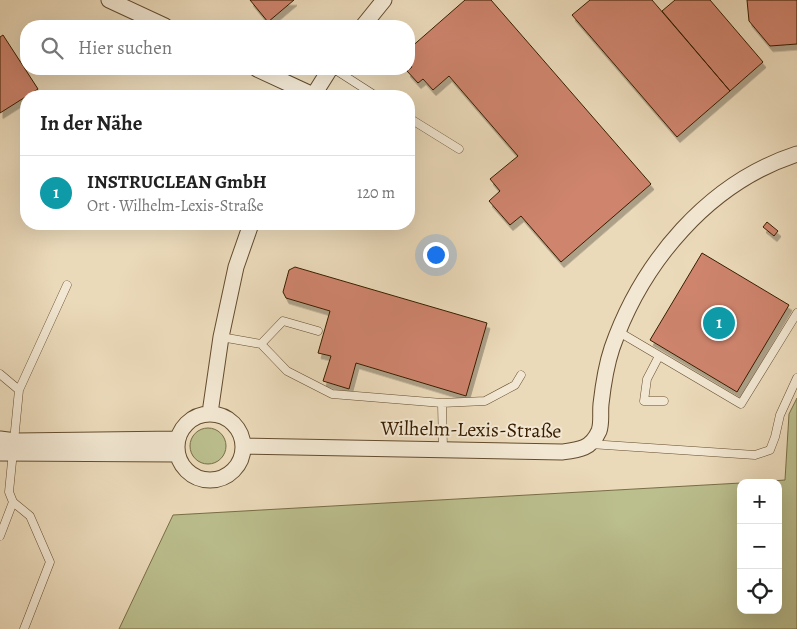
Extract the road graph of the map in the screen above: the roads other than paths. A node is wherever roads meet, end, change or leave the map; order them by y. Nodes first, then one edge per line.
1 (108, 0) edge
2 (384, 0) edge
3 (152, 20) edge
4 (368, 20) edge
5 (269, 75) edge
6 (328, 75) edge
7 (342, 75) edge
8 (301, 90) edge
9 (317, 90) edge
10 (366, 90) edge
11 (415, 122) edge
12 (459, 150) dead end
13 (797, 154) edge
14 (249, 230) edge
15 (67, 285) dead end
16 (797, 313) edge
17 (318, 331) dead end
18 (618, 332) junction
19 (221, 336) junction
20 (261, 344) junction
21 (659, 356) junction
22 (0, 374) edge
23 (521, 376) dead end
24 (797, 378) edge
25 (20, 390) junction
26 (664, 401) dead end
27 (442, 403) junction
28 (210, 413) junction
29 (0, 439) edge
30 (590, 444) junction
31 (177, 446) junction
32 (243, 446) junction
33 (10, 449) edge
34 (443, 449) junction
35 (13, 502) junction
36 (0, 536) edge
37 (24, 629) edge

1 - 3 street
2 - 4 street
5 - 8 street
6 - 9 street
7 - 10 lane
11 - 12 lane
13 - 18 street, Wilhelm-Lexis-Straße
14 - 19 street
15 - 25 lane
16 - 21 lane
17 - 20 lane
18 - 21 lane
18 - 30 street, Wilhelm-Lexis-Straße
19 - 20 lane
19 - 28 street
20 - 27 lane
21 - 26 lane
22 - 25 lane
23 - 27 lane
24 - 30 lane
25 - 33 lane
27 - 34 lane
28 - 31 street
28 - 32 street
29 - 33 street
30 - 34 street, Wilhelm-Lexis-Straße
31 - 32 street
31 - 33 street
32 - 34 street, Wilhelm-Lexis-Straße
33 - 35 lane
35 - 36 lane
35 - 37 lane

